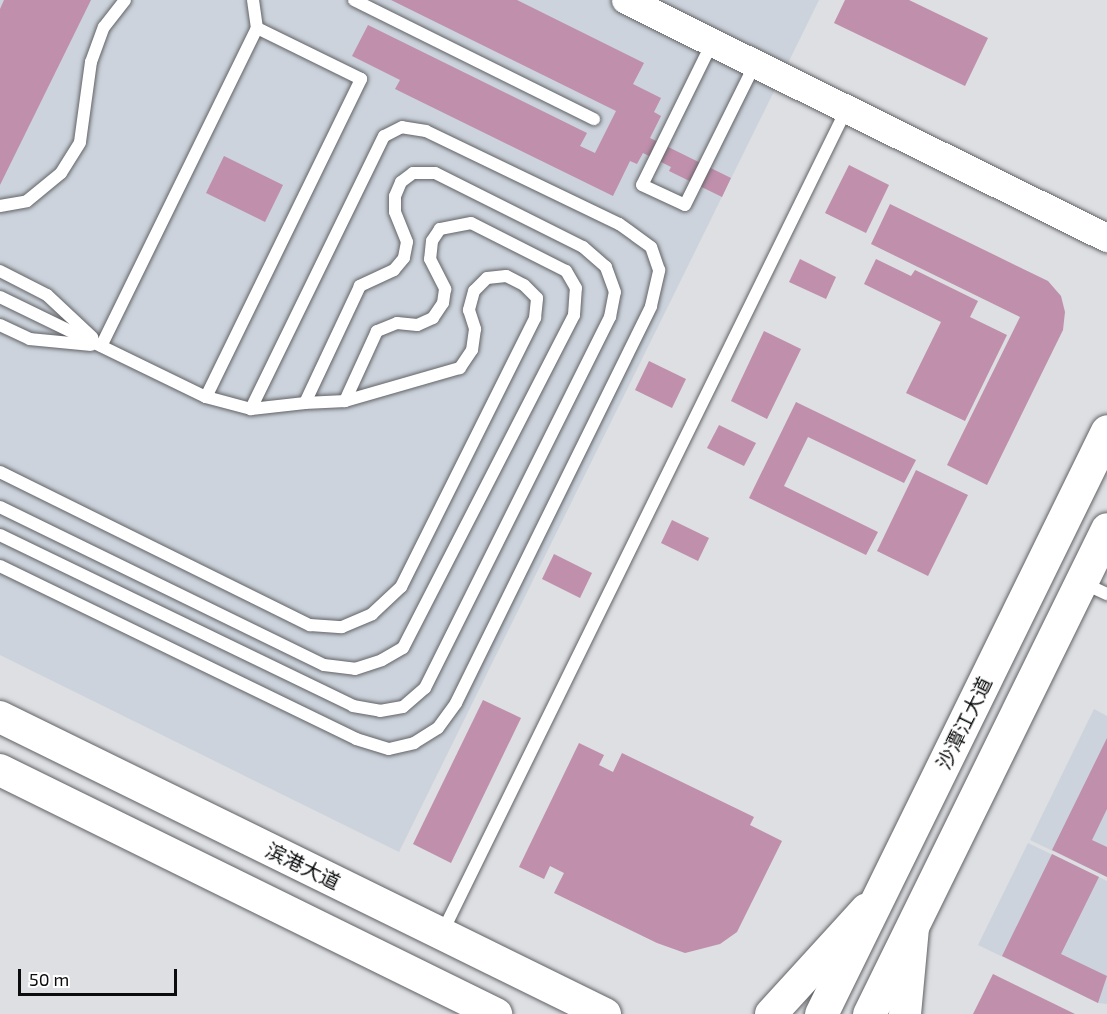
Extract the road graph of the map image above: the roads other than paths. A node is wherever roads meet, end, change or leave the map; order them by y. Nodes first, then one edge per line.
1 (124, 0) edge
2 (253, 0) edge
3 (354, 0) edge
4 (626, 0) edge
5 (257, 28) junction
6 (712, 43) junction
7 (754, 64) junction
8 (849, 104) junction
9 (594, 119) dead end
10 (0, 206) edge
11 (1107, 238) edge
12 (0, 271) edge
13 (0, 297) edge
14 (0, 325) edge
15 (101, 346) junction
16 (206, 397) junction
17 (345, 401) junction
18 (305, 403) junction
19 (251, 409) junction
20 (1107, 432) edge
21 (0, 472) edge
22 (0, 507) edge
23 (1107, 529) edge
24 (0, 535) edge
25 (0, 566) edge
26 (1094, 588) edge
27 (0, 717) edge
28 (0, 770) edge
29 (878, 897) junction
30 (914, 921) junction
31 (442, 934) junction
32 (605, 1013) edge
33 (496, 1014) edge
34 (771, 1014) edge
35 (821, 1014) edge
36 (869, 1014) edge
37 (905, 1014) edge

1 - 10 lane
2 - 5 lane
3 - 9 lane
4 - 6 street
5 - 15 lane
5 - 16 lane
6 - 7 street
6 - 7 lane
7 - 8 street
8 - 11 street
8 - 31 lane
12 - 15 lane
13 - 15 lane
14 - 15 lane
15 - 16 lane
16 - 19 lane
17 - 18 lane
17 - 21 lane
17 - 22 lane
18 - 19 lane
18 - 24 lane
19 - 25 lane
20 - 29 main road, 沙潭江大道
23 - 26 main road
26 - 30 main road
27 - 31 main road, 滨港大道
28 - 33 main road
29 - 34 main road
29 - 35 main road, 沙潭江大道
30 - 36 main road
30 - 37 main road
31 - 32 main road, 滨港大道

